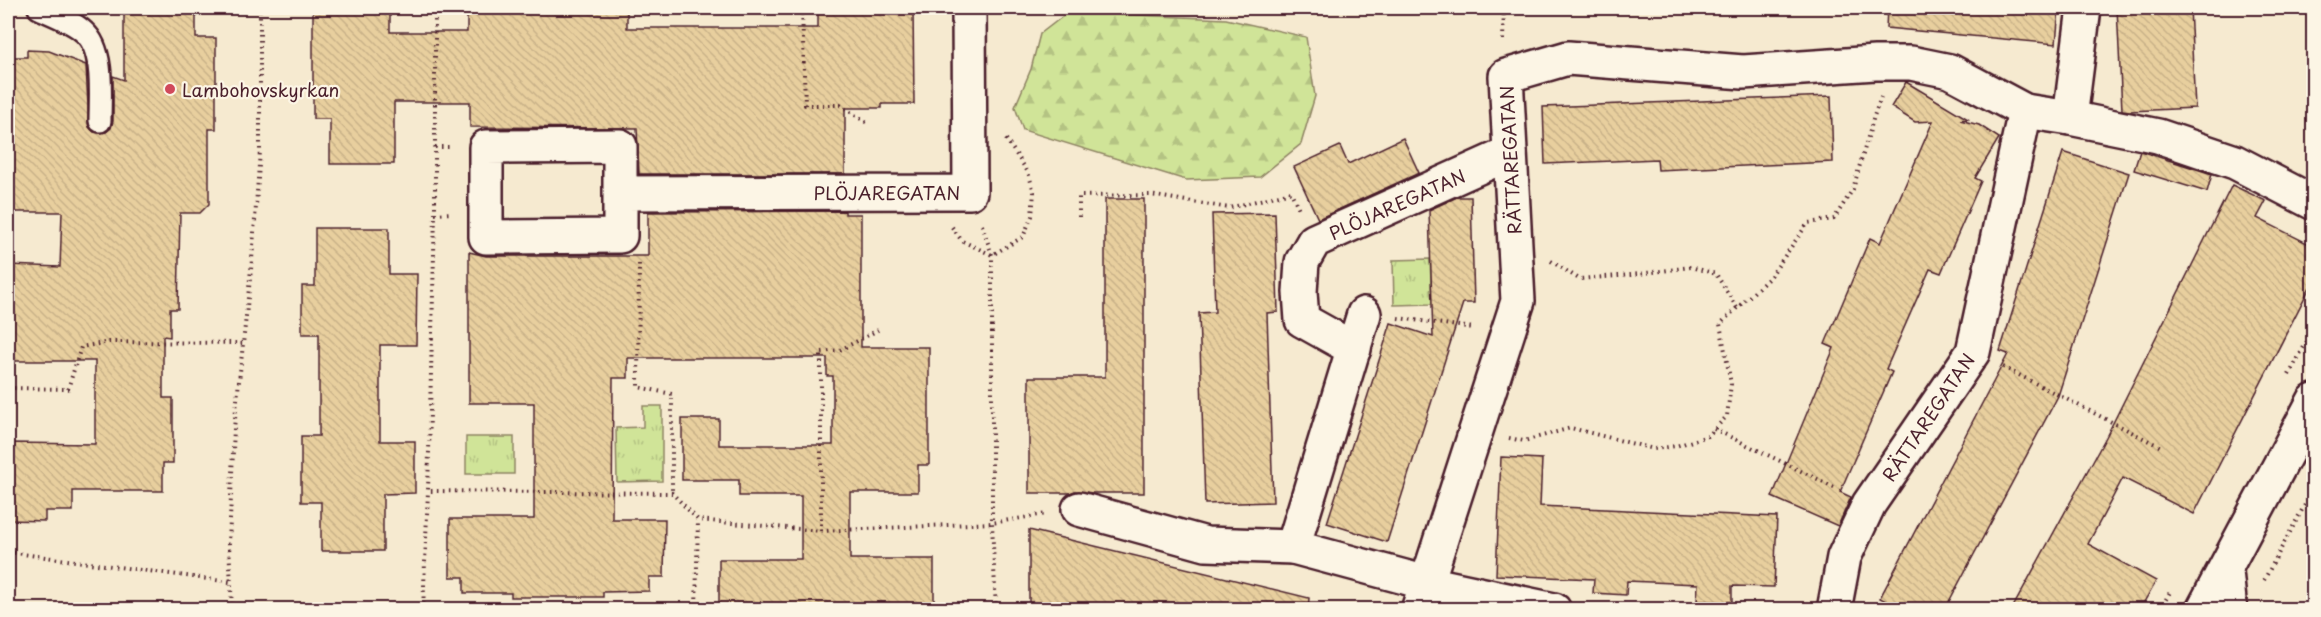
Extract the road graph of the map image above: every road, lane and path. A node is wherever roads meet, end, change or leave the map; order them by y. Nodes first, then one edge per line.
1 (39, 8) edge
2 (76, 8) edge
3 (260, 8) edge
4 (435, 8) edge
5 (802, 8) edge
6 (969, 8) edge
7 (2084, 8) edge
8 (85, 32) junction
9 (1895, 63) junction
10 (2025, 111) junction
11 (2070, 118) junction
12 (100, 121) dead end
13 (867, 123) dead end
14 (998, 144) dead end
15 (1510, 153) junction
16 (970, 192) junction
17 (620, 194) junction
18 (2313, 203) edge
19 (1032, 216) dead end
20 (1079, 217) dead end
21 (1514, 237) junction
22 (1314, 241) junction
23 (639, 262) dead end
24 (1737, 308) junction
25 (1364, 314) joint
26 (878, 330) dead end
27 (1507, 335) junction
28 (243, 343) junction
29 (1354, 348) junction
30 (1973, 352) junction
31 (8, 388) edge
32 (2313, 401) edge
33 (1714, 429) junction
34 (1476, 431) junction
35 (2163, 448) dead end
36 (2313, 488) edge
37 (428, 491) junction
38 (672, 493) junction
39 (1869, 504) junction
40 (1079, 509) joint
41 (698, 520) junction
42 (992, 523) junction
43 (821, 531) junction
44 (1293, 547) junction
45 (8, 552) edge
46 (2231, 561) junction
47 (231, 582) junction
48 (2261, 588) dead end
49 (1423, 596) edge
50 (231, 603) junction
51 (232, 609) edge
52 (237, 609) edge
53 (282, 609) edge
54 (423, 609) edge
55 (696, 609) edge
56 (996, 609) edge
57 (1554, 609) edge
58 (1834, 609) edge
59 (2203, 609) edge
60 (2236, 609) edge

1 - 8 lane
2 - 8 lane
3 - 28 path
4 - 37 path
5 - 13 path
6 - 16 street, PLÖJAREGATAN
7 - 11 street
8 - 12 lane
9 - 10 street, RÄTTAREGATAN
9 - 15 street, RÄTTAREGATAN
9 - 24 path
10 - 11 street, RÄTTAREGATAN
10 - 30 street, RÄTTAREGATAN
11 - 18 street, RÄTTAREGATAN
14 - 19 path
15 - 21 street, RÄTTAREGATAN
15 - 22 street, PLÖJAREGATAN
16 - 17 street, PLÖJAREGATAN
16 - 42 path
17 - 17 street
20 - 22 path
21 - 24 path
21 - 27 street, RÄTTAREGATAN
22 - 29 street, PLÖJAREGATAN
23 - 38 path
24 - 33 path
25 - 27 path
25 - 29 street
26 - 43 path
27 - 34 street, RÄTTAREGATAN
28 - 31 path
28 - 47 path
29 - 44 street
30 - 35 path
30 - 39 street, RÄTTAREGATAN
32 - 46 street
33 - 34 path
33 - 39 path
34 - 49 street, RÄTTAREGATAN
36 - 48 path
37 - 38 path
37 - 54 path
38 - 41 path
39 - 58 street, RÄTTAREGATAN
40 - 42 path
40 - 44 street
41 - 43 path
41 - 55 path
42 - 43 path
42 - 56 path
44 - 49 street
45 - 47 path
46 - 59 street
46 - 60 lane
47 - 50 path
49 - 57 street
50 - 51 path
50 - 52 path
50 - 53 path

